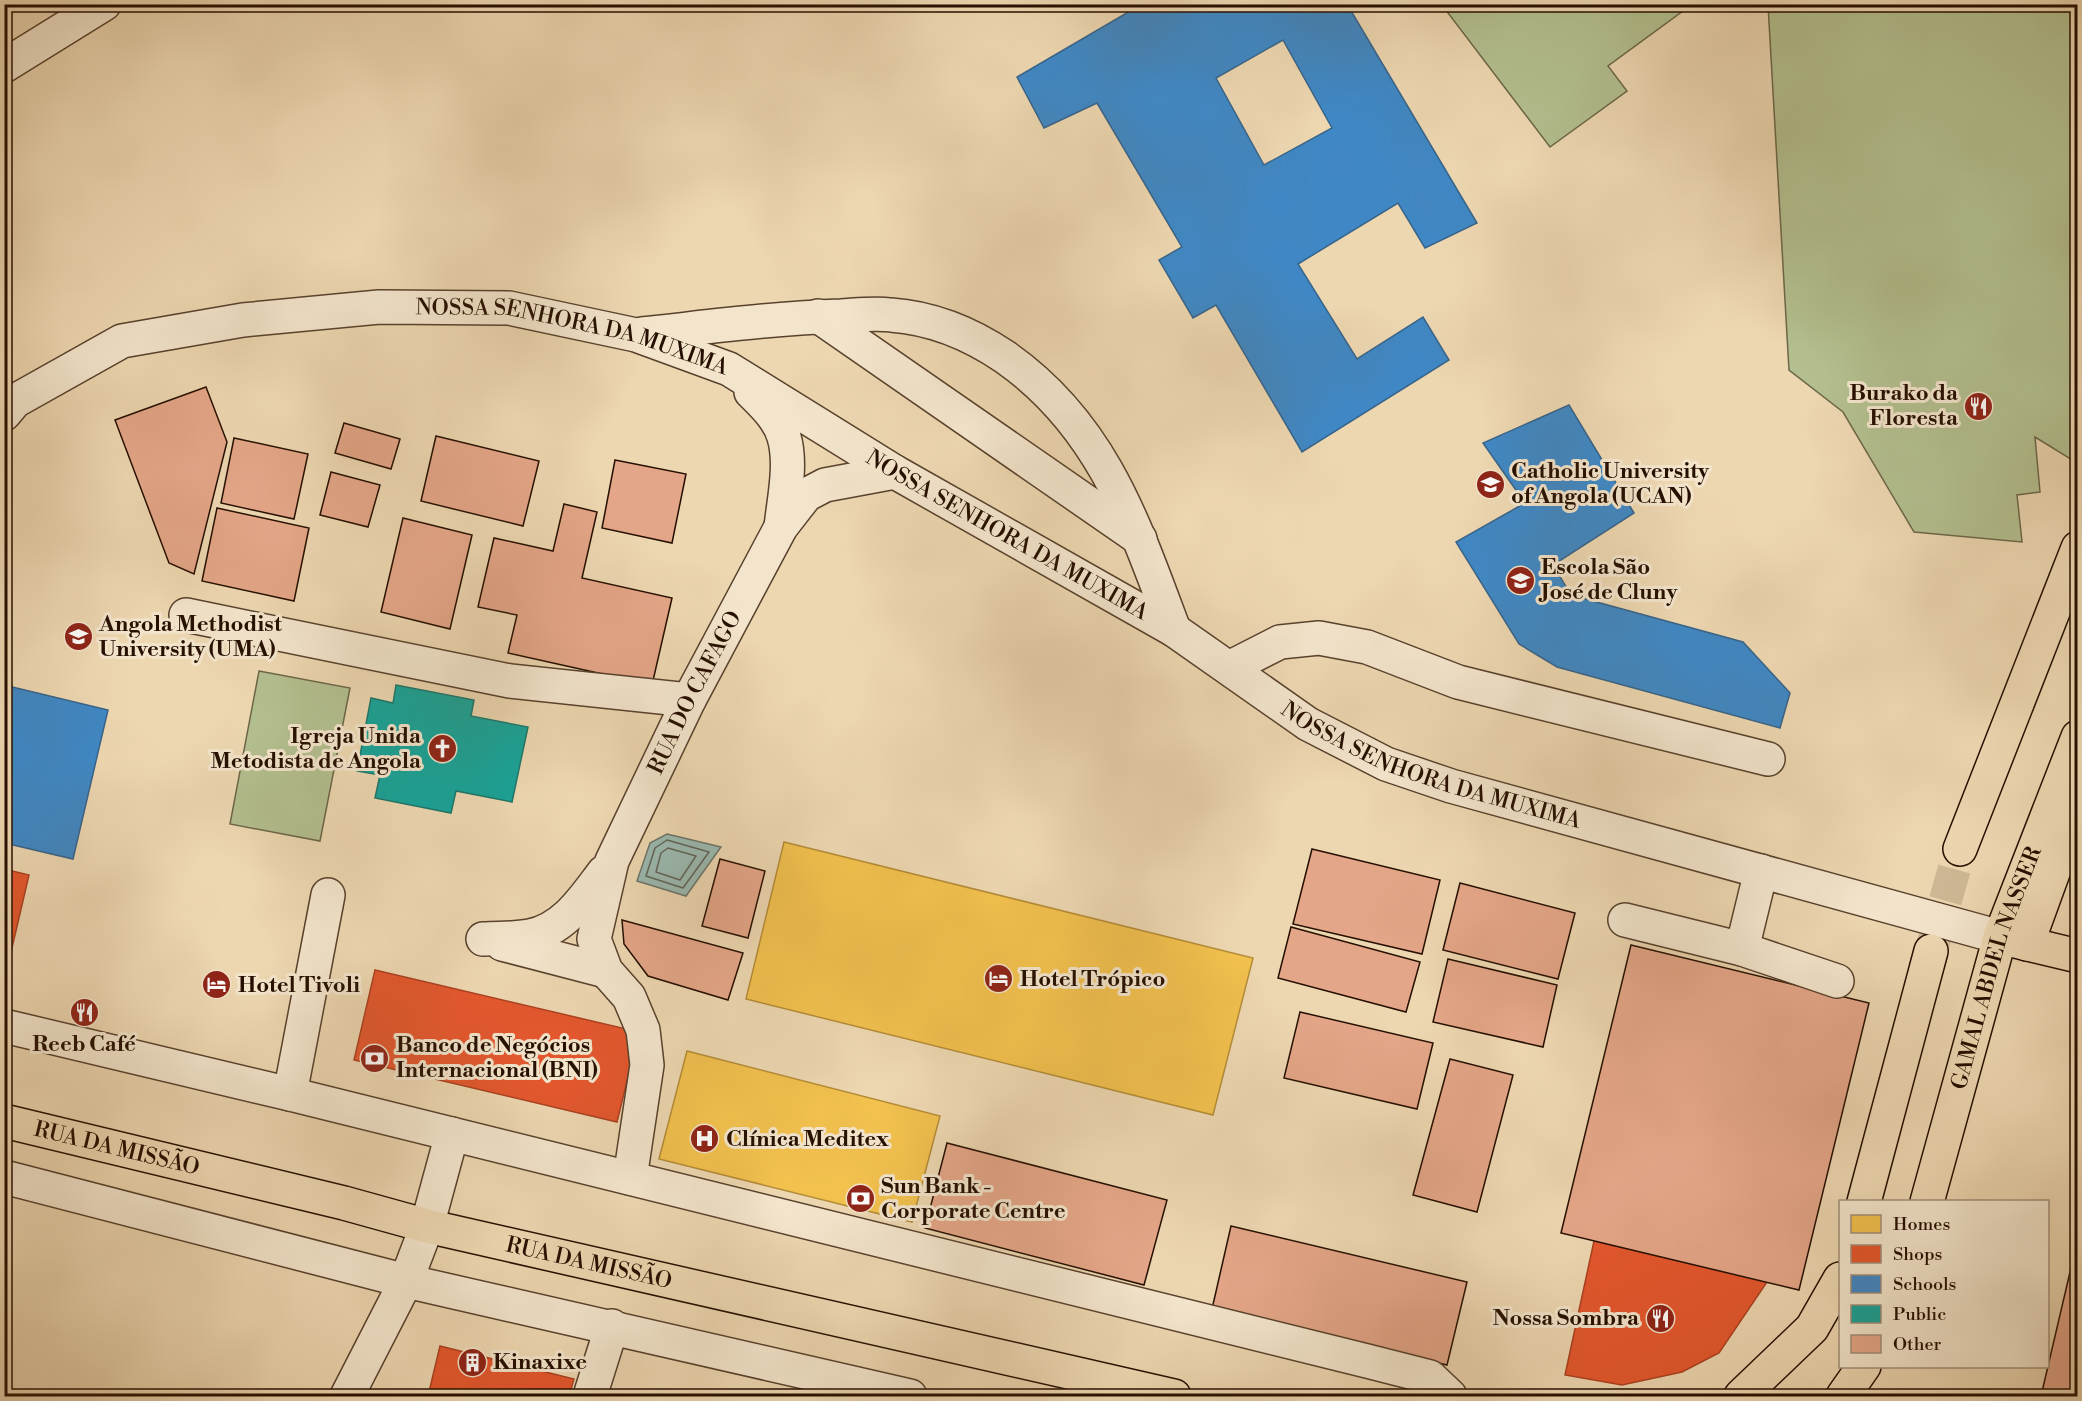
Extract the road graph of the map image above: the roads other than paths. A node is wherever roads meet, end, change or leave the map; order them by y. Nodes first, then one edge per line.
1 (104, 4) edge
2 (4, 66) edge
3 (818, 316) junction
4 (636, 335) junction
5 (729, 369) junction
6 (4, 414) edge
7 (895, 472) junction
8 (781, 527) junction
9 (1141, 540) junction
10 (2078, 548) edge
11 (186, 615) dead end
12 (1174, 630) junction
13 (1229, 668) junction
14 (689, 700) junction
15 (2078, 737) edge
16 (1768, 759) dead end
17 (2078, 804) edge
18 (1960, 849) tunnel mouth
19 (612, 861) junction
20 (1761, 871) junction
21 (328, 895) dead end
22 (1625, 921) dead end
23 (2013, 940) junction
24 (1742, 949) junction
25 (1931, 951) tunnel mouth
26 (2078, 956) edge
27 (606, 971) junction
28 (1837, 981) dead end
29 (4, 1026) edge
30 (290, 1094) junction
31 (4, 1121) edge
32 (452, 1134) junction
33 (4, 1177) edge
34 (630, 1178) junction
35 (1865, 1200) edge
36 (1928, 1200) edge
37 (427, 1226) junction
38 (406, 1281) junction
39 (1839, 1281) edge
40 (612, 1326) junction
41 (1088, 1387) edge
42 (347, 1396) edge
43 (590, 1396) edge
44 (910, 1396) edge
45 (1174, 1396) edge
46 (1450, 1396) edge
47 (1741, 1396) edge

1 - 2 street
3 - 4 street
3 - 9 street
3 - 9 street
4 - 5 street, NOSSA SENHORA DA MUXIMA
4 - 6 street, NOSSA SENHORA DA MUXIMA
5 - 7 street, NOSSA SENHORA DA MUXIMA
5 - 8 street, RUA DO CAFAGO
7 - 8 street, RUA DO CAFAGO
7 - 12 street, NOSSA SENHORA DA MUXIMA
8 - 14 street, RUA DO CAFAGO
9 - 12 street
10 - 18 main road
11 - 14 street
12 - 13 street, NOSSA SENHORA DA MUXIMA
13 - 16 street
13 - 20 street, NOSSA SENHORA DA MUXIMA
14 - 19 street, RUA DO CAFAGO
15 - 23 main road, GAMAL ABDEL NASSER
17 - 23 main road, GAMAL ABDEL NASSER
19 - 27 street, RUA DO CAFAGO
19 - 27 street, RUA DO CAFAGO
20 - 23 street, NOSSA SENHORA DA MUXIMA
20 - 24 street
21 - 30 street
22 - 24 street
23 - 26 main road
23 - 36 main road, GAMAL ABDEL NASSER
24 - 28 street
25 - 35 main road
27 - 34 street, RUA DO CAFAGO
29 - 30 street
30 - 32 street
31 - 37 main road, RUA DA MISSÃO
32 - 34 street
32 - 37 street
33 - 38 street
34 - 46 street
37 - 38 street
37 - 41 main road, RUA DA MISSÃO
38 - 40 street
38 - 42 street
39 - 47 main road
40 - 43 street
40 - 44 street
41 - 45 main road, RUA DA MISSÃO

